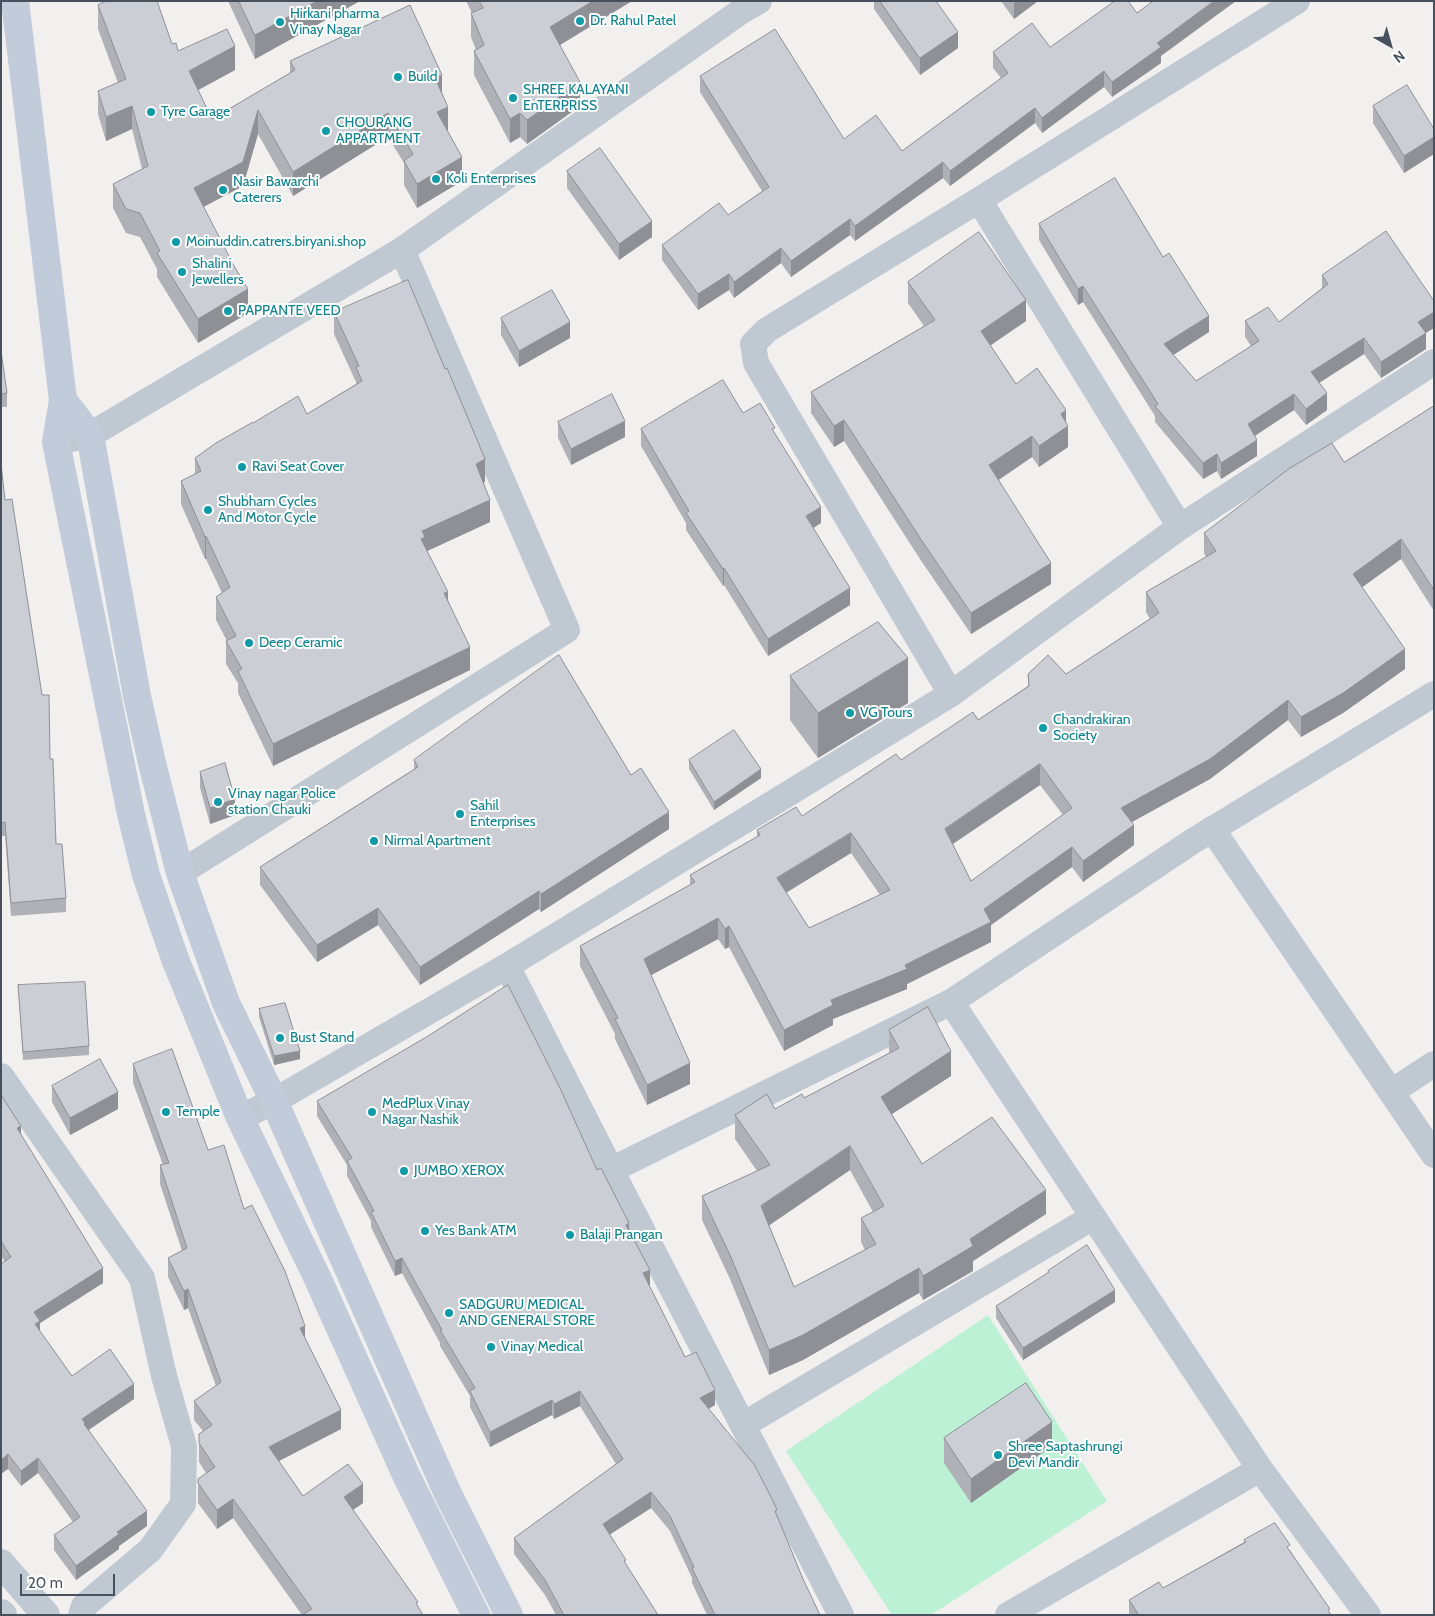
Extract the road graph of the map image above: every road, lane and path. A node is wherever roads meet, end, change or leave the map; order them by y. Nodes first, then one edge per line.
1 (15, 1) edge
2 (758, 1) edge
3 (1297, 1) edge
4 (979, 200) junction
5 (402, 250) junction
6 (1434, 362) edge
7 (63, 400) junction
8 (90, 434) junction
9 (56, 442) junction
10 (1180, 527) junction
11 (951, 694) junction
12 (1434, 694) edge
13 (1212, 830) junction
14 (180, 873) junction
15 (507, 966) junction
16 (952, 1002) junction
17 (1434, 1064) edge
18 (1, 1076) edge
19 (1391, 1092) junction
20 (274, 1101) junction
21 (240, 1118) junction
22 (1434, 1154) edge
23 (610, 1170) junction
24 (1093, 1217) junction
25 (743, 1425) junction
26 (1260, 1469) junction
27 (1, 1563) edge
28 (46, 1615) edge
29 (82, 1615) edge
30 (476, 1615) edge
31 (509, 1615) edge
32 (841, 1615) edge
33 (1008, 1615) edge
34 (1368, 1615) edge

1 - 7 main road
2 - 5 street
3 - 4 street
4 - 10 street
4 - 11 street
5 - 8 street
5 - 14 street
6 - 10 street
7 - 8 main road
7 - 9 main road
8 - 9 street
8 - 14 main road
9 - 21 main road
10 - 11 street
11 - 15 street
12 - 13 street
13 - 16 street
13 - 19 street
14 - 20 main road
15 - 20 street
15 - 23 street
16 - 23 street
16 - 24 street
17 - 19 street
18 - 29 street
19 - 22 street
20 - 21 street
20 - 31 main road
21 - 30 main road
23 - 25 street
24 - 25 street
24 - 26 street
25 - 32 street
26 - 33 street
26 - 34 street
27 - 28 street

